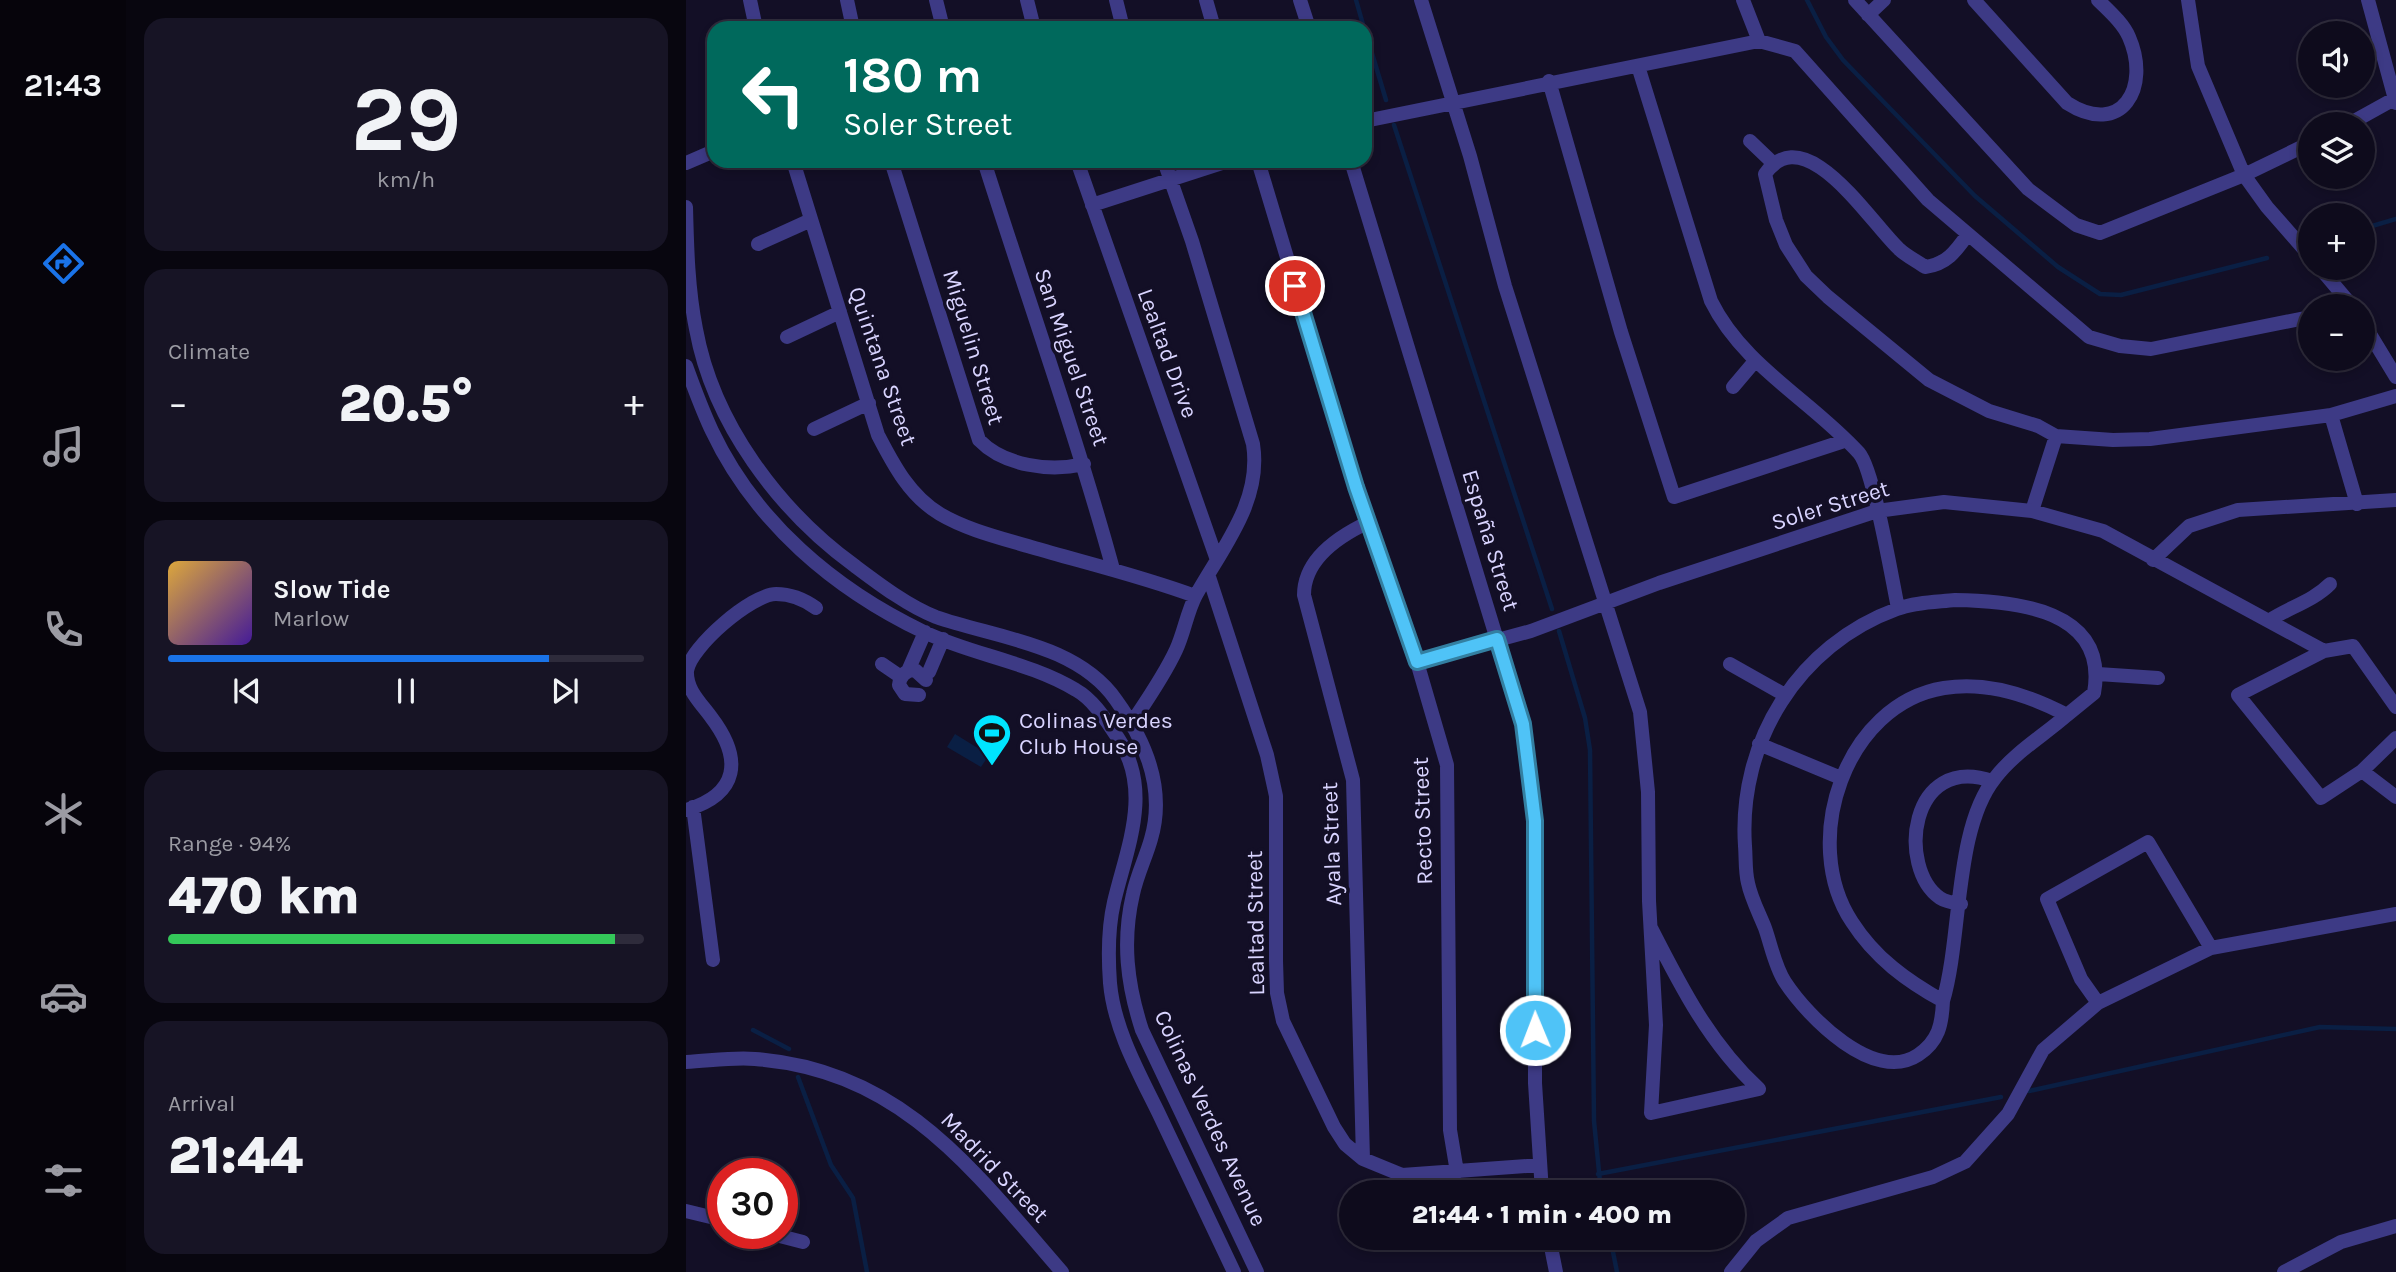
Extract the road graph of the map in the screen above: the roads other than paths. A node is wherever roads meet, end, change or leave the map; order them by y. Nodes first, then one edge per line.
1 (750, 0) edge
2 (847, 0) edge
3 (936, 0) edge
4 (1027, 0) edge
5 (1116, 0) edge
6 (1206, 0) edge
7 (1300, 0) edge
8 (1421, 0) edge
9 (1743, 0) edge
10 (1855, 0) edge
11 (1884, 0) edge
12 (1974, 0) edge
13 (2098, 0) edge
14 (2188, 0) edge
15 (2368, 0) edge
16 (1868, 15) junction
17 (755, 21) edge
18 (852, 21) edge
19 (941, 21) edge
20 (1032, 21) edge
21 (1121, 21) edge
22 (1212, 21) edge
23 (1306, 21) edge
24 (1759, 41) junction
25 (1638, 66) junction
26 (1549, 81) junction
27 (2395, 100) edge
28 (1453, 102) junction
29 (2372, 112) edge
30 (1372, 119) edge
31 (1750, 141) dead end
32 (2298, 149) edge
33 (707, 154) edge
34 (686, 163) edge
35 (1773, 163) junction
36 (795, 168) edge
37 (893, 168) edge
38 (986, 168) edge
39 (1079, 168) edge
40 (1166, 168) edge
41 (1205, 168) edge
42 (1260, 168) edge
43 (1354, 168) edge
44 (2244, 175) junction
45 (1169, 179) junction
46 (1092, 205) junction
47 (686, 207) edge
48 (811, 219) junction
49 (1968, 234) junction
50 (2298, 242) edge
51 (758, 244) dead end
52 (2330, 280) edge
53 (2343, 294) edge
54 (840, 312) junction
55 (2298, 319) edge
56 (787, 337) dead end
57 (2375, 342) edge
58 (704, 358) junction
59 (1755, 361) junction
60 (686, 365) edge
61 (2396, 377) edge
62 (1733, 387) dead end
63 (2396, 396) edge
64 (869, 403) junction
65 (2331, 415) junction
66 (814, 429) dead end
67 (2056, 436) junction
68 (1844, 441) junction
69 (1084, 464) junction
70 (2396, 500) edge
71 (2357, 504) junction
72 (1877, 511) junction
73 (2032, 511) junction
74 (1368, 522) junction
75 (1217, 560) junction
76 (2152, 560) junction
77 (1113, 569) junction
78 (1209, 577) junction
79 (2330, 584) dead end
80 (1195, 596) junction
81 (1606, 604) junction
82 (816, 608) dead end
83 (1898, 608) junction
84 (2270, 620) junction
85 (925, 632) junction
86 (943, 639) junction
87 (1497, 639) junction
88 (2324, 651) junction
89 (1417, 662) junction
90 (882, 664) dead end
91 (1730, 664) dead end
92 (904, 674) junction
93 (2098, 674) junction
94 (2158, 678) dead end
95 (919, 695) dead end
96 (1785, 695) junction
97 (2396, 707) edge
98 (2067, 715) junction
99 (1131, 723) junction
100 (2396, 738) edge
101 (1759, 744) junction
102 (2362, 771) junction
103 (1841, 778) junction
104 (1992, 781) junction
105 (2396, 797) edge
106 (689, 808) edge
107 (1961, 904) junction
108 (2396, 914) edge
109 (1651, 928) junction
110 (2211, 948) junction
111 (713, 960) dead end
112 (1943, 1000) junction
113 (2098, 1003) junction
114 (686, 1062) edge
115 (1363, 1159) junction
116 (1540, 1165) junction
117 (1457, 1172) junction
118 (1541, 1180) edge
119 (686, 1211) edge
120 (707, 1216) edge
121 (2396, 1226) edge
122 (798, 1241) edge
123 (803, 1242) dead end
124 (1552, 1250) edge
125 (1062, 1272) edge
126 (1234, 1272) edge
127 (1257, 1272) edge
128 (1556, 1272) edge
129 (1731, 1272) edge
130 (2284, 1272) edge

1 - 17 street
2 - 18 street
3 - 19 street
4 - 20 street
5 - 21 street
6 - 22 street
7 - 23 street
8 - 28 street
9 - 24 street
10 - 16 street
11 - 16 street
12 - 13 street
14 - 44 street
15 - 27 street
16 - 44 street
24 - 25 street
24 - 49 street
25 - 26 street
25 - 59 street
26 - 28 street
26 - 68 street
27 - 29 street
28 - 30 street
28 - 81 street
31 - 35 street
32 - 44 street
33 - 34 street
35 - 49 street
35 - 67 street
36 - 48 street, Quintana Street
37 - 69 street, Miguelin Street
38 - 69 street, San Miguel Street
39 - 46 street, Lealtad Drive
40 - 45 street
41 - 45 street
42 - 74 street, Recto Street
43 - 87 street, España Street
44 - 50 street
45 - 46 street
45 - 75 street
46 - 75 street, Lealtad Drive
47 - 58 street, Colinas Verdes Avenue
48 - 51 street
48 - 54 street, Quintana Street
49 - 55 street
52 - 53 street
54 - 56 street
54 - 64 street, Quintana Street
57 - 61 street
58 - 60 street
58 - 99 street, Colinas Verdes Avenue
59 - 62 street
59 - 68 street
60 - 85 street, Colinas Verdes Avenue
63 - 65 street
64 - 66 street
64 - 77 street, Quintana Street
65 - 67 street
65 - 71 street
67 - 73 street
68 - 72 street
69 - 77 street, San Miguel Street
70 - 71 street
71 - 76 street
72 - 73 street, Soler Street
72 - 81 street, Soler Street
72 - 83 street
73 - 76 street, Soler Street
74 - 89 street, Recto Street
74 - 115 street, Ayala Street
75 - 78 street
76 - 84 street, Soler Street
77 - 80 street, Quintana Street
78 - 80 street
78 - 115 street, Lealtad Street
79 - 84 street
80 - 99 street
81 - 87 street, Soler Street
81 - 109 street
82 - 106 street
83 - 93 street
83 - 96 street
84 - 88 street, Soler Street
85 - 86 street, Colinas Verdes Avenue
85 - 92 street
86 - 92 street
86 - 126 street, Colinas Verdes Avenue
87 - 89 street, Soler Street
87 - 116 street, España Street
88 - 97 street
88 - 102 street
89 - 117 street, Recto Street
90 - 92 street
91 - 96 street
92 - 95 street
93 - 94 street
93 - 98 street
96 - 101 street
98 - 103 street
98 - 104 street
99 - 127 street, Colinas Verdes Avenue
100 - 102 street
101 - 103 street
101 - 112 street
102 - 105 street
103 - 112 street
104 - 107 street
104 - 107 street
106 - 111 street
107 - 112 street
108 - 110 street
109 - 109 street
110 - 113 street
110 - 113 street
113 - 129 street
114 - 125 street, Madrid Street
115 - 117 street, Lealtad Street
116 - 117 street, Lealtad Street
116 - 118 street, España Street
119 - 120 street
121 - 130 street
122 - 123 street
124 - 128 street

